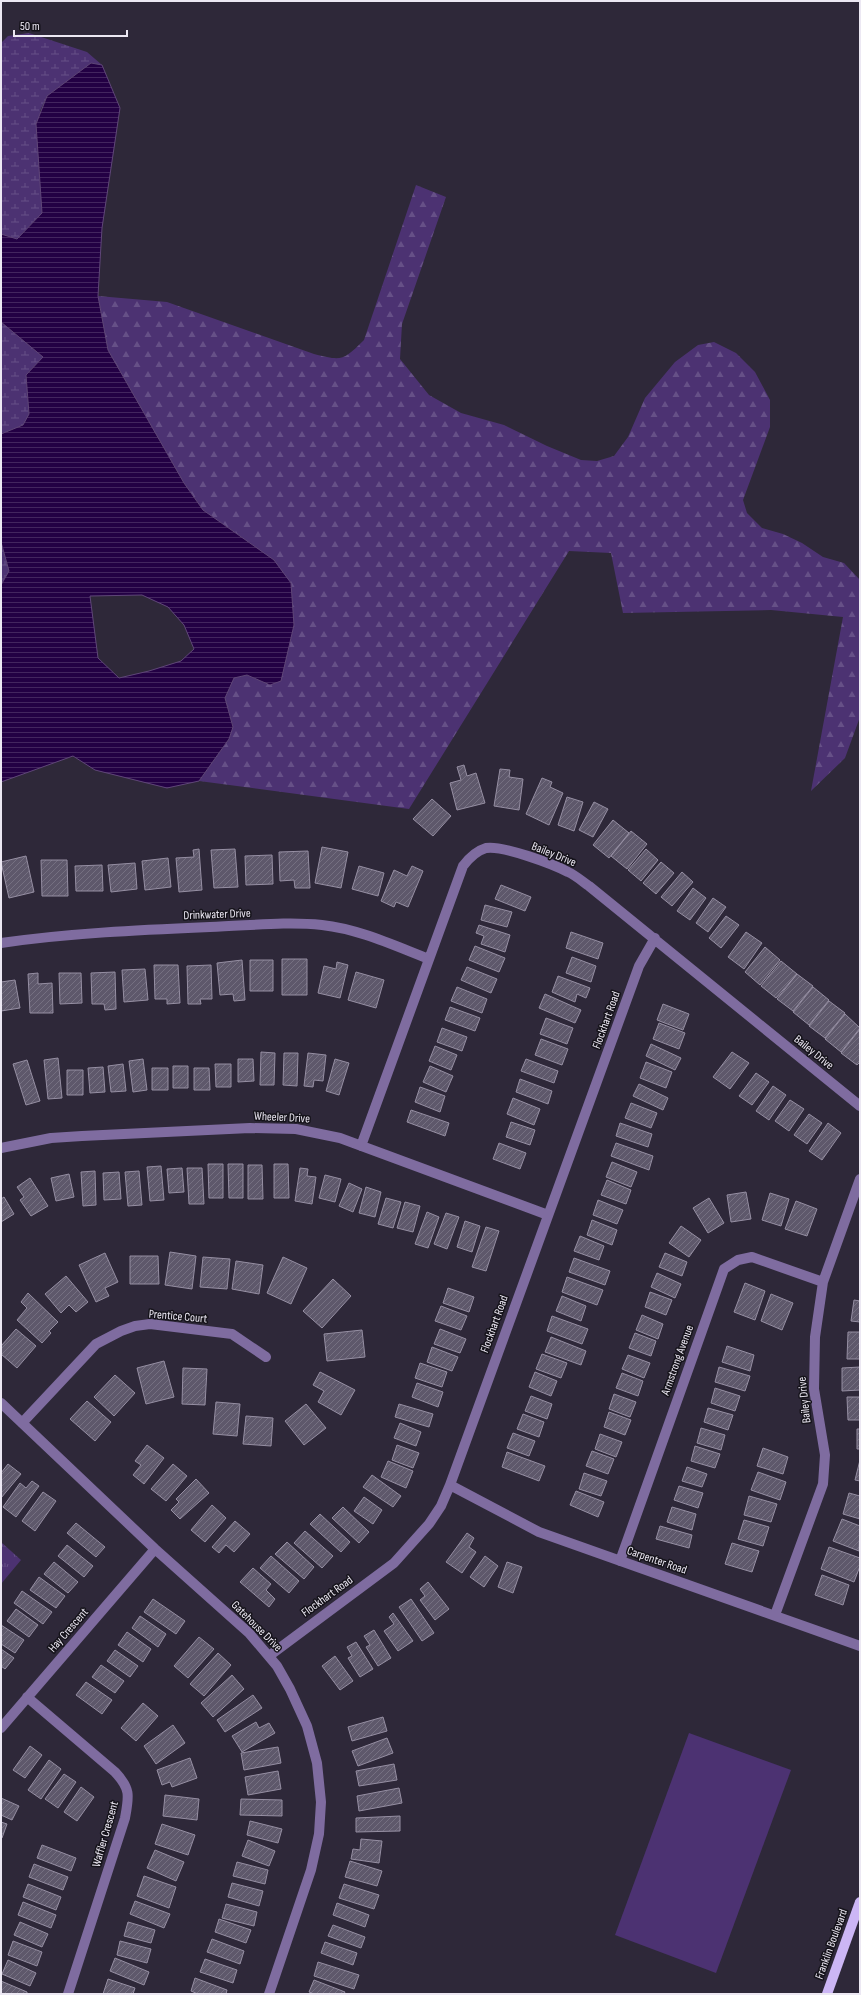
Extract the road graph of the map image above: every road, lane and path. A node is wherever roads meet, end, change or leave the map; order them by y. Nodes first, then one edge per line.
1 (655, 938) junction
2 (1, 943) edge
3 (429, 959) junction
4 (860, 1106) edge
5 (360, 1146) junction
6 (1, 1148) edge
7 (860, 1179) edge
8 (548, 1215) junction
9 (823, 1282) junction
10 (266, 1357) dead end
11 (1, 1403) edge
12 (22, 1423) junction
13 (450, 1485) junction
14 (155, 1549) junction
15 (620, 1560) junction
16 (775, 1615) junction
17 (860, 1646) edge
18 (269, 1656) junction
19 (27, 1697) junction
20 (1, 1728) edge
21 (860, 1902) edge
22 (68, 1994) edge
23 (269, 1994) edge
24 (827, 1994) edge

1 - 3 street, Bailey Drive
1 - 4 street, Bailey Drive
1 - 8 street, Flockhart Road
2 - 3 street, Drinkwater Drive
3 - 5 street, Bailey Drive
5 - 6 street, Wheeler Drive
5 - 8 street, Wheeler Drive
7 - 9 street, Bailey Drive
8 - 13 street, Flockhart Road
9 - 15 street, Armstrong Avenue
9 - 16 street, Bailey Drive
10 - 12 street, Prentice Court
11 - 12 street, Gatehouse Drive
12 - 14 street, Gatehouse Drive
13 - 15 street, Carpenter Road
13 - 18 street, Flockhart Road
14 - 18 street, Gatehouse Drive
14 - 19 street, Hay Crescent
15 - 16 street, Carpenter Road
16 - 17 street, Carpenter Road
18 - 23 street, Gatehouse Drive
19 - 20 street, Hay Crescent
19 - 22 street, Waffler Crescent
21 - 24 main road, Franklin Boulevard

